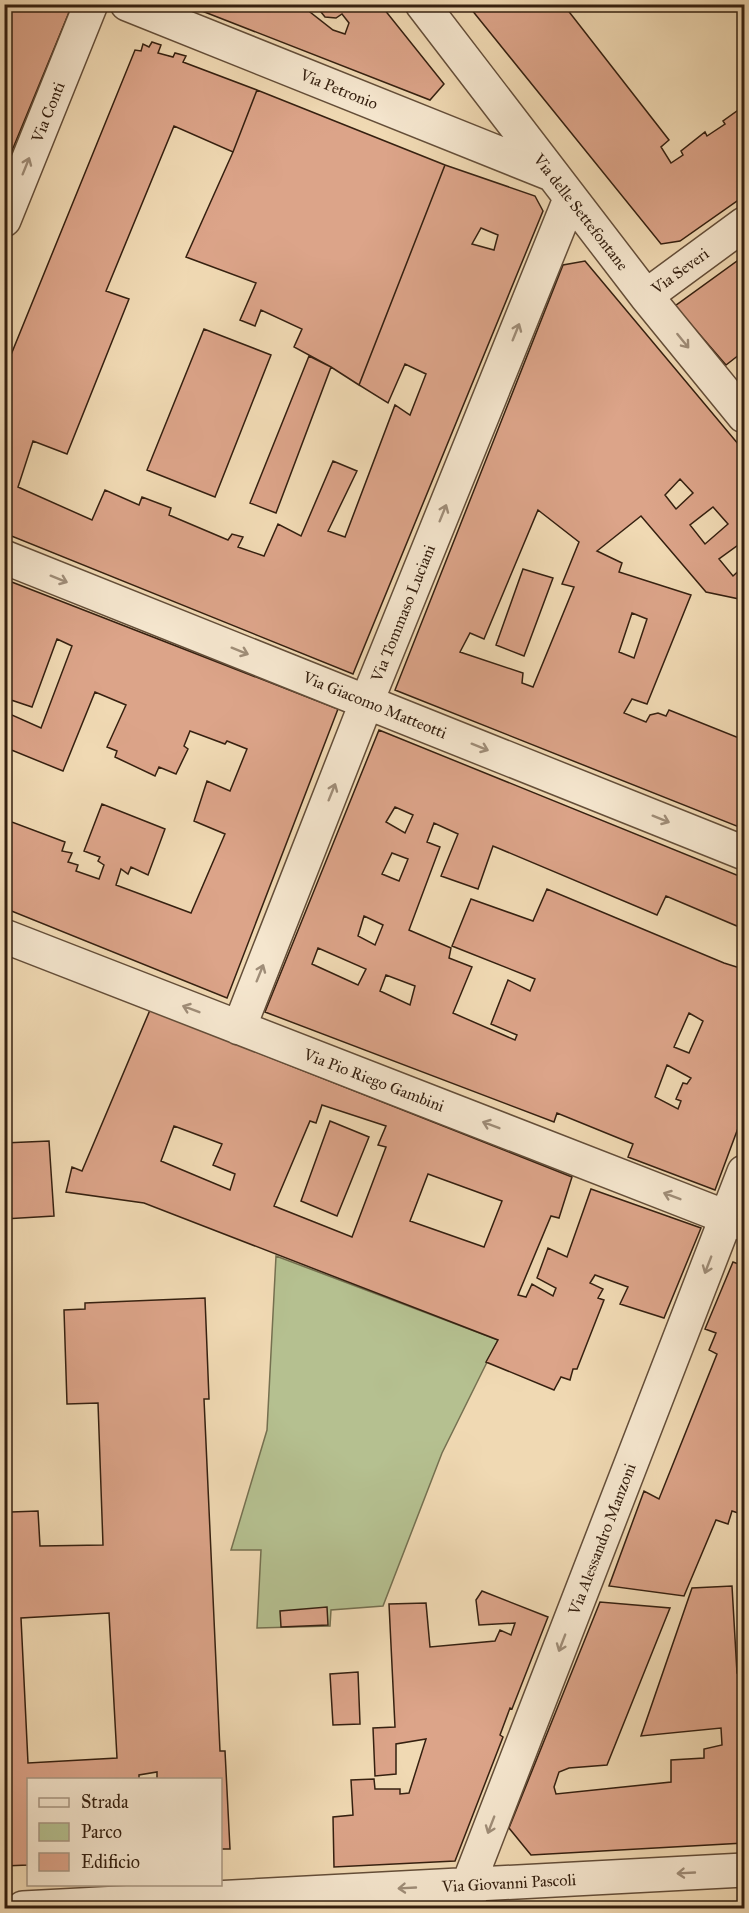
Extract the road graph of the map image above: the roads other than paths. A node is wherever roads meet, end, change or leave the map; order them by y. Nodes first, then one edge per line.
1 (91, 4) edge
2 (128, 4) edge
3 (422, 4) edge
4 (561, 187) junction
5 (4, 220) edge
6 (744, 224) edge
7 (646, 296) junction
8 (744, 416) edge
9 (4, 557) edge
10 (367, 701) junction
11 (744, 853) edge
12 (4, 936) edge
13 (239, 1028) junction
14 (744, 1172) edge
15 (736, 1221) edge
16 (744, 1870) edge
17 (469, 1897) edge
18 (22, 1908) edge

5 -> 1 street, Via Conti
2 - 4 street, Via Petronio
3 - 4 street, Via delle Settefontane
4 - 7 street, Via delle Settefontane
10 -> 4 street, Via Tommaso Luciani
6 - 7 street, Via Severi
7 -> 8 street, Via delle Settefontane
9 -> 10 street, Via Giacomo Matteotti
10 -> 11 street, Via Giacomo Matteotti
13 -> 10 street, Via Tommaso Luciani
13 -> 12 street, Via Pio Riego Gambini
15 -> 13 street, Via Pio Riego Gambini
14 - 15 street, Via Alessandro Manzoni
15 -> 17 street, Via Alessandro Manzoni
16 -> 17 street, Via Giovanni Pascoli
17 -> 18 street, Via Giovanni Pascoli

